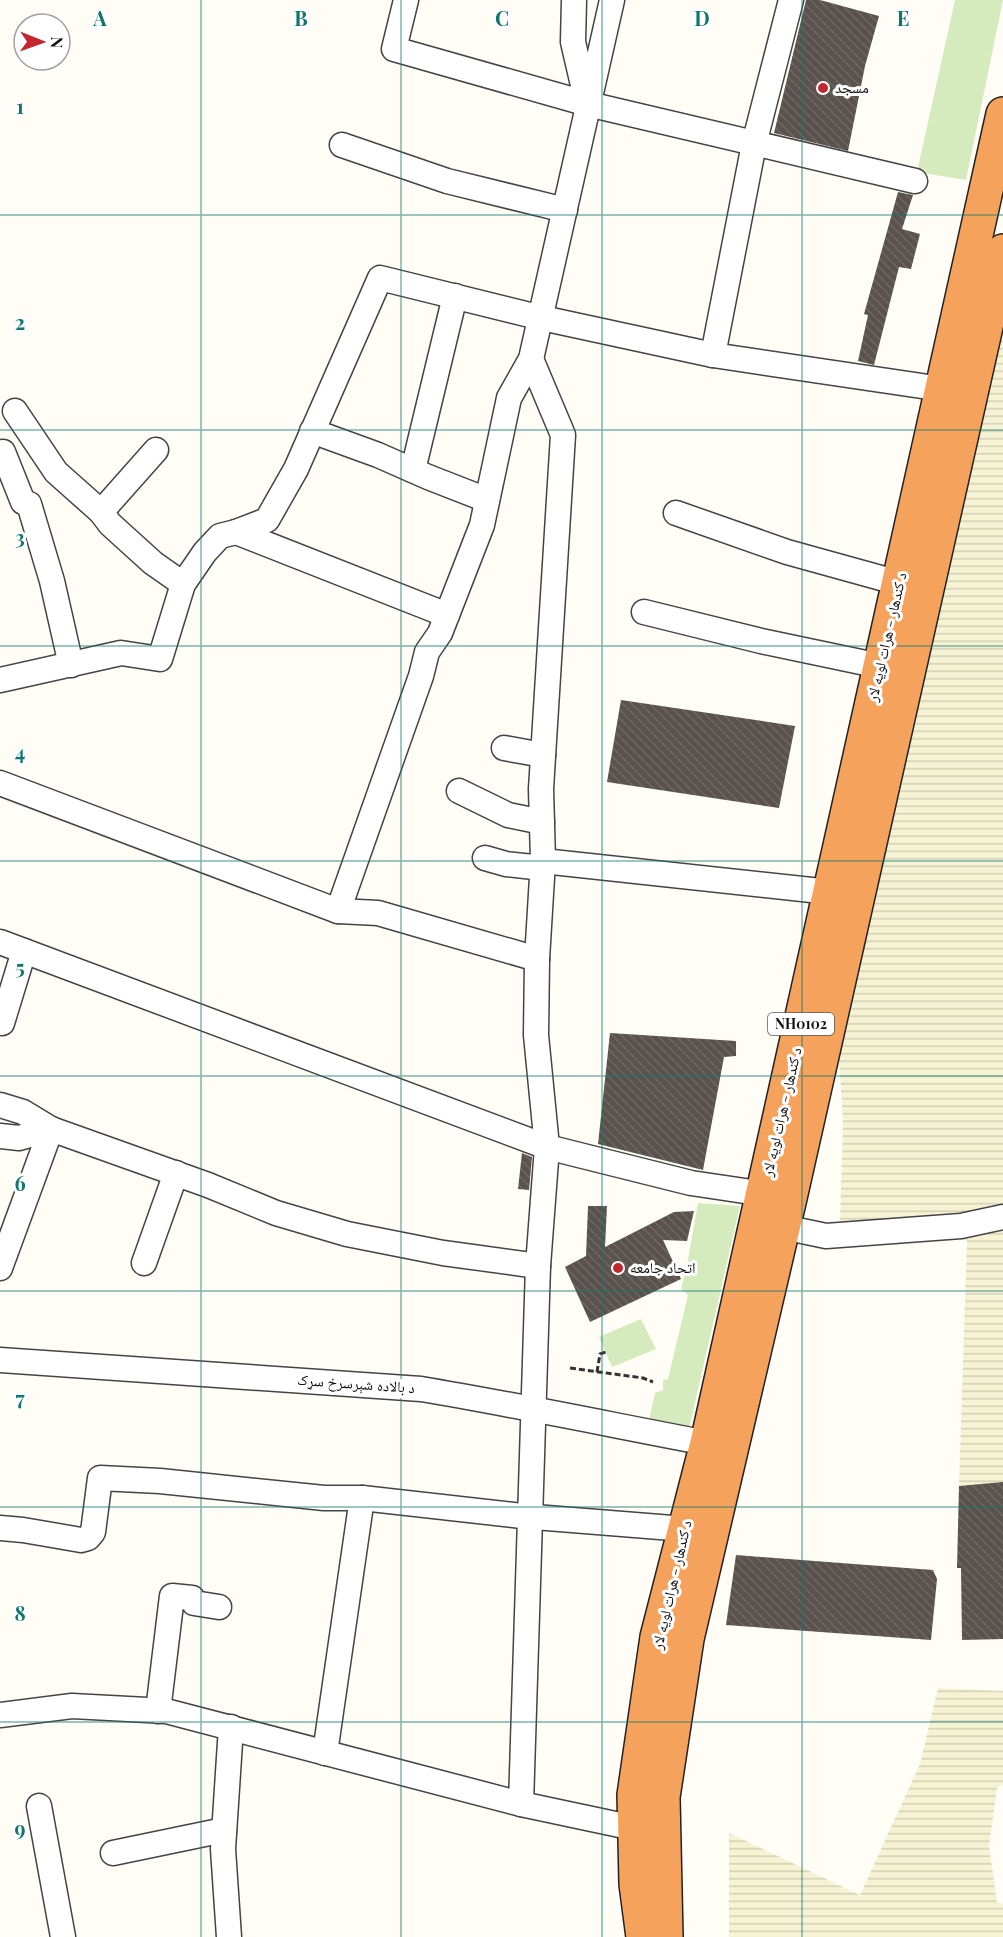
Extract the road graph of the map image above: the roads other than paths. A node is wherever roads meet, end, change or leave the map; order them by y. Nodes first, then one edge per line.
1 (406, 0) edge
2 (574, 0) edge
3 (612, 0) edge
4 (791, 0) edge
5 (588, 104) junction
6 (1003, 114) edge
7 (754, 144) junction
8 (342, 145) dead end
9 (915, 181) dead end
10 (565, 210) junction
11 (1003, 251) edge
12 (455, 296) junction
13 (542, 318) junction
14 (713, 355) junction
15 (531, 359) junction
16 (942, 389) junction
17 (15, 411) dead end
18 (312, 431) junction
19 (156, 450) dead end
20 (3, 452) dead end
21 (413, 470) junction
22 (487, 500) junction
23 (101, 512) junction
24 (676, 513) dead end
25 (236, 532) junction
26 (899, 583) junction
27 (183, 584) junction
28 (644, 612) dead end
29 (447, 615) junction
30 (72, 664) junction
31 (880, 666) junction
32 (0, 680) edge
33 (504, 748) dead end
34 (543, 755) junction
35 (0, 783) edge
36 (459, 791) dead end
37 (542, 822) junction
38 (485, 858) dead end
39 (543, 865) junction
40 (830, 892) junction
41 (338, 911) junction
42 (0, 942) edge
43 (24, 951) junction
44 (537, 959) junction
45 (2, 1023) dead end
46 (0, 1105) edge
47 (51, 1129) junction
48 (0, 1136) edge
49 (547, 1147) junction
50 (176, 1173) junction
51 (779, 1206) junction
52 (1003, 1217) edge
53 (144, 1263) dead end
54 (538, 1266) junction
55 (0, 1268) edge
56 (0, 1360) edge
57 (535, 1411) junction
58 (707, 1443) junction
59 (362, 1498) junction
60 (530, 1516) junction
61 (0, 1528) edge
62 (685, 1529) junction
63 (219, 1607) dead end
64 (158, 1711) junction
65 (0, 1715) edge
66 (231, 1727) junction
67 (325, 1753) junction
68 (521, 1804) junction
69 (39, 1806) dead end
70 (634, 1828) junction
71 (224, 1830) junction
72 (113, 1852) dead end
73 (63, 1937) edge
74 (229, 1937) edge
75 (643, 1937) edge
76 (666, 1937) edge

1 - 5 street
2 - 5 street
3 - 5 street
4 - 7 street
5 - 7 street
5 - 10 street
6 - 16 highway, د کندهار - هرات لويه لار / NH0102
7 - 9 street
7 - 14 street
8 - 10 street
10 - 13 street
11 - 51 highway, د کندهار - هرات لويه لار / NH0102
12 - 13 street
12 - 18 street
12 - 21 street
13 - 14 street
13 - 15 street
14 - 16 street
15 - 22 street
15 - 34 street
16 - 26 highway, د کندهار - هرات لويه لار / NH0102
17 - 23 street
18 - 21 street
18 - 25 street
19 - 23 street
20 - 30 street
21 - 22 street
22 - 29 street
23 - 27 street
24 - 26 street
25 - 27 street
25 - 29 street
26 - 31 highway, د کندهار - هرات لويه لار / NH0102
27 - 30 street
28 - 31 street
29 - 41 street
30 - 32 street
31 - 40 highway, د کندهار - هرات لويه لار / NH0102
33 - 34 street
34 - 37 street
35 - 41 street
36 - 37 street
37 - 39 street
38 - 39 street
39 - 40 street
39 - 44 street
40 - 51 highway, د کندهار - هرات لويه لار / NH0102
41 - 44 street
42 - 43 street
43 - 45 street
43 - 49 street
44 - 49 street
46 - 47 street
47 - 48 street
47 - 50 street
47 - 55 street
49 - 51 street
49 - 54 street
50 - 53 street
50 - 54 street
51 - 52 street
51 - 58 highway, د کندهار - هرات لويه لار / NH0102
51 - 76 highway, د کندهار - هرات لويه لار / NH0102
54 - 57 street
56 - 57 street, د بالاده شېرسرخ سړک
57 - 58 street, د بالاده شېرسرخ سړک
57 - 60 street
58 - 62 highway, د کندهار - هرات لويه لار / NH0102
59 - 60 street
59 - 61 street
59 - 67 street
60 - 62 street
60 - 68 street
62 - 70 highway, د کندهار - هرات لويه لار / NH0102
63 - 64 street
64 - 65 street
64 - 66 street
66 - 67 street
66 - 71 street
67 - 68 street
68 - 70 street
69 - 73 street
70 - 75 highway, د کندهار - هرات لويه لار / NH0102
71 - 72 street
71 - 74 street

